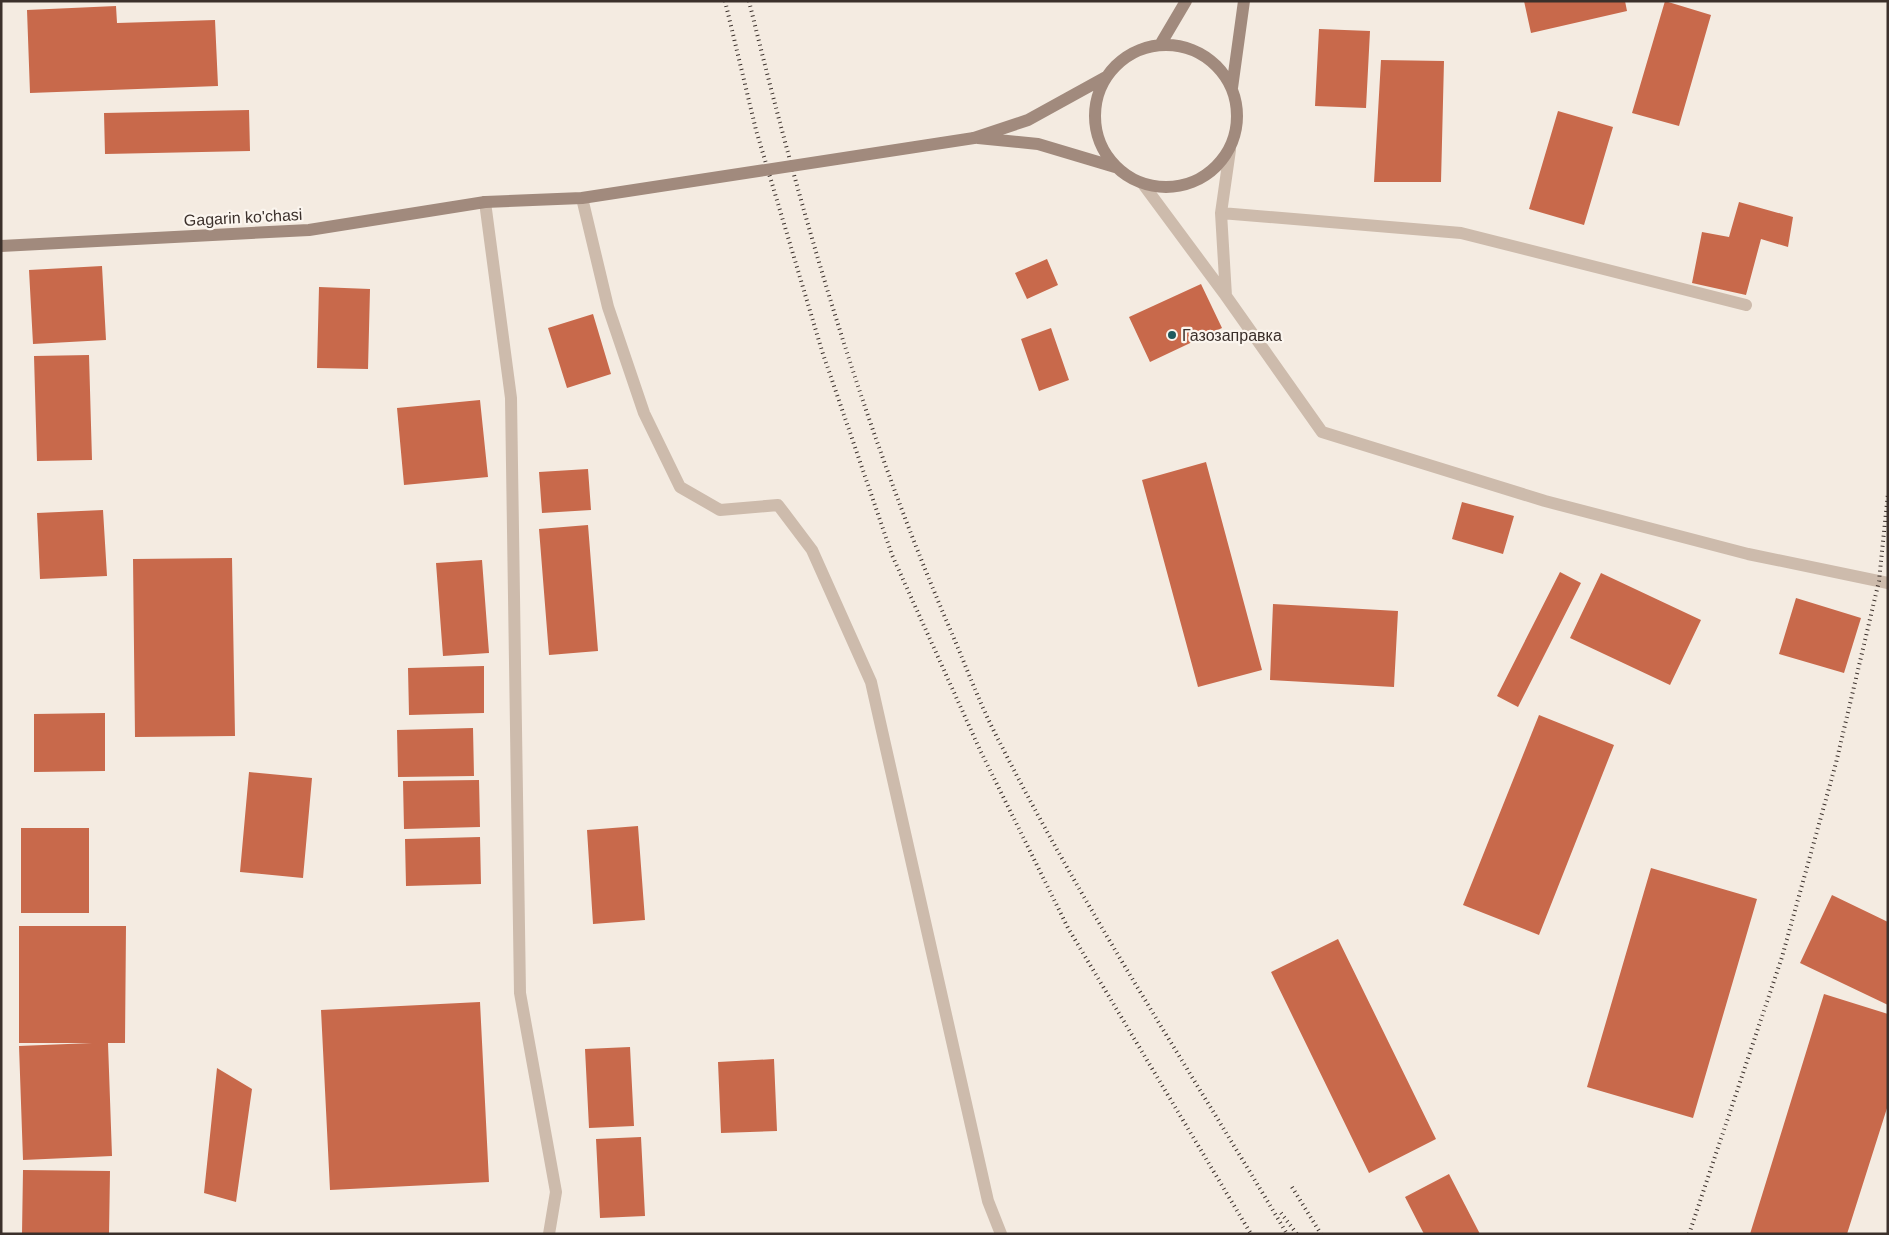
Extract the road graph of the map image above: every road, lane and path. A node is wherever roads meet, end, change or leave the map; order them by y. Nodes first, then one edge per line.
1 (1186, 1) edge
2 (1244, 1) edge
3 (1160, 44) junction
4 (1106, 77) junction
5 (1232, 88) junction
6 (974, 138) junction
7 (1230, 150) junction
8 (1116, 167) junction
9 (1143, 184) junction
10 (582, 198) junction
11 (485, 202) junction
12 (1221, 213) junction
13 (1, 246) edge
14 (1226, 296) junction
15 (1746, 305) dead end
16 (1888, 583) edge
17 (549, 1234) edge
18 (1001, 1234) edge

1 - 3 main road
2 - 5 main road
3 - 4 main road
3 - 5 main road
4 - 6 main road
4 - 8 main road
5 - 7 main road
6 - 8 main road
6 - 10 main road, Gagarin ko'chasi, bridge
7 - 9 main road
7 - 12 street
8 - 9 main road
9 - 14 street
10 - 11 main road, Gagarin ko'chasi, bridge
10 - 18 street
11 - 13 main road, Gagarin ko'chasi
11 - 17 street
12 - 14 street
12 - 15 street
14 - 16 street

